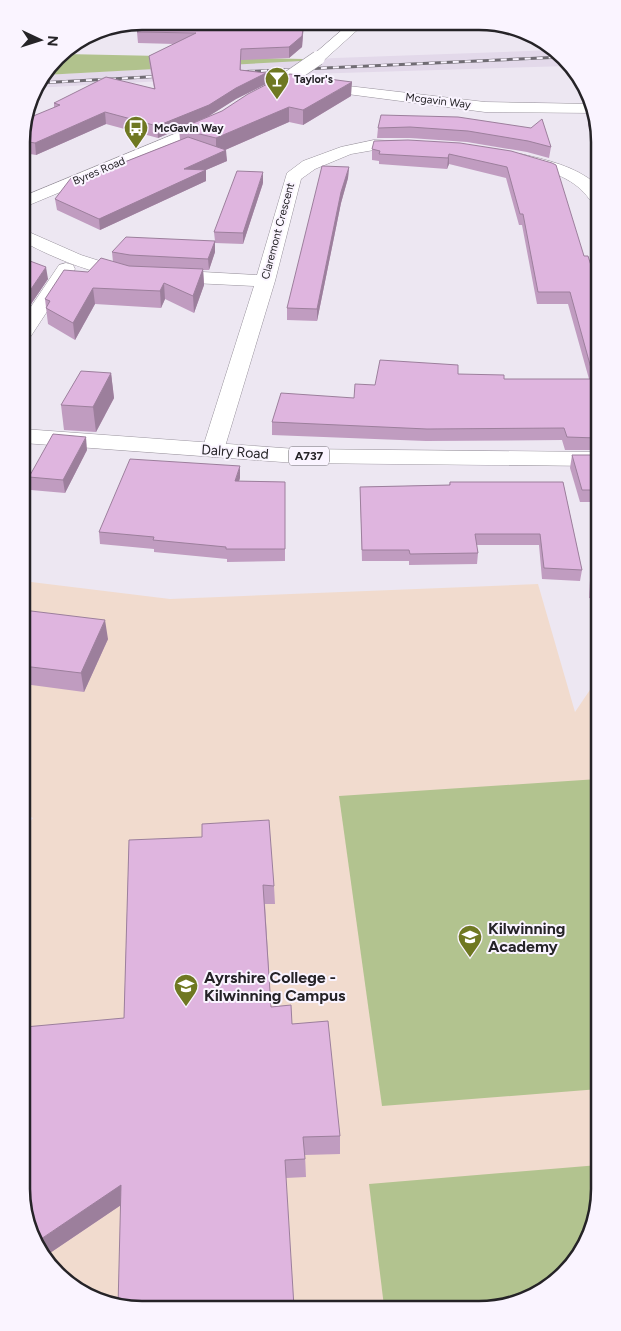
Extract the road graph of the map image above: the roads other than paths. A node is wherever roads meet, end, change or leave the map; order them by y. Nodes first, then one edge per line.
1 (350, 30) edge
2 (283, 82) junction
3 (268, 90) edge
4 (586, 109) edge
5 (229, 113) edge
6 (426, 146) edge
7 (505, 155) edge
8 (591, 190) edge
9 (30, 200) edge
10 (30, 238) edge
11 (72, 260) junction
12 (265, 281) junction
13 (30, 322) edge
14 (30, 437) edge
15 (213, 450) junction
16 (591, 460) edge

1 - 2 main road, bridge
2 - 3 main road
2 - 4 main road, Mcgavin Way
5 - 9 main road, Byres Road
6 - 12 main road, Claremont Crescent
7 - 8 main road
10 - 11 main road
11 - 12 main road
11 - 13 main road
12 - 15 main road, Claremont Crescent
14 - 15 main road, Dalry Road / A737
15 - 16 main road, Dalry Road / A737

